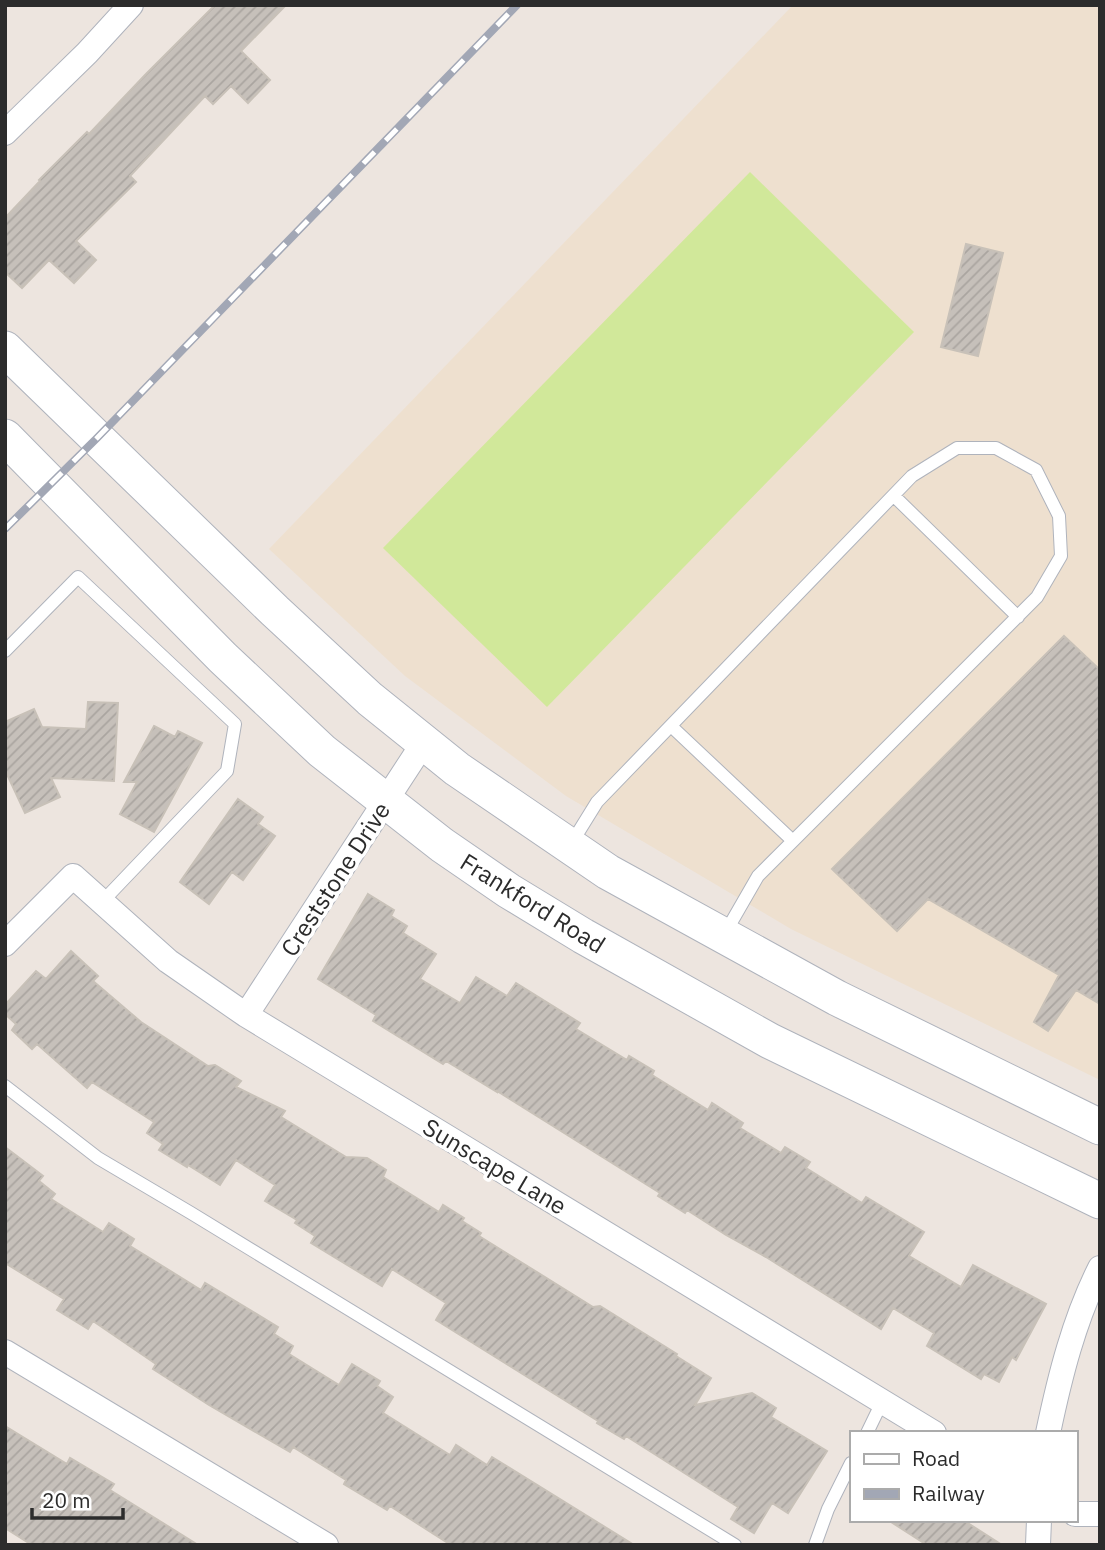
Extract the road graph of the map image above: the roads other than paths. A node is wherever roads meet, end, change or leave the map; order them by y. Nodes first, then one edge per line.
1 (131, 5) edge
2 (5, 133) edge
3 (5, 349) edge
4 (5, 437) edge
5 (894, 496) junction
6 (1017, 617) junction
7 (5, 651) edge
8 (671, 726) junction
9 (424, 742) junction
10 (385, 802) junction
11 (793, 841) junction
12 (569, 846) junction
13 (102, 902) junction
14 (723, 935) junction
15 (5, 944) edge
16 (246, 1015) junction
17 (5, 1086) edge
18 (1100, 1127) edge
19 (1100, 1201) edge
20 (1100, 1268) edge
21 (5, 1352) edge
22 (883, 1402) junction
23 (868, 1431) edge
24 (930, 1431) edge
25 (1048, 1431) edge
26 (850, 1466) edge
27 (1039, 1522) edge
28 (326, 1545) edge
29 (735, 1545) edge
30 (815, 1545) edge
31 (1038, 1545) edge

1 - 2 street
3 - 9 main road
4 - 10 main road, Frankford Road
5 - 6 lane
5 - 6 lane
5 - 8 lane
6 - 11 lane
7 - 13 lane
8 - 11 lane
8 - 12 lane
9 - 10 street, Creststone Drive
9 - 12 main road
10 - 16 street, Creststone Drive
10 - 19 main road, Frankford Road
11 - 14 lane
12 - 14 main road
13 - 15 street, Sunscape Lane
13 - 16 street, Sunscape Lane
14 - 18 main road
16 - 22 street, Sunscape Lane
17 - 29 lane
20 - 25 street
21 - 28 street
22 - 23 lane
22 - 24 street, Sunscape Lane
26 - 30 lane
27 - 31 street

